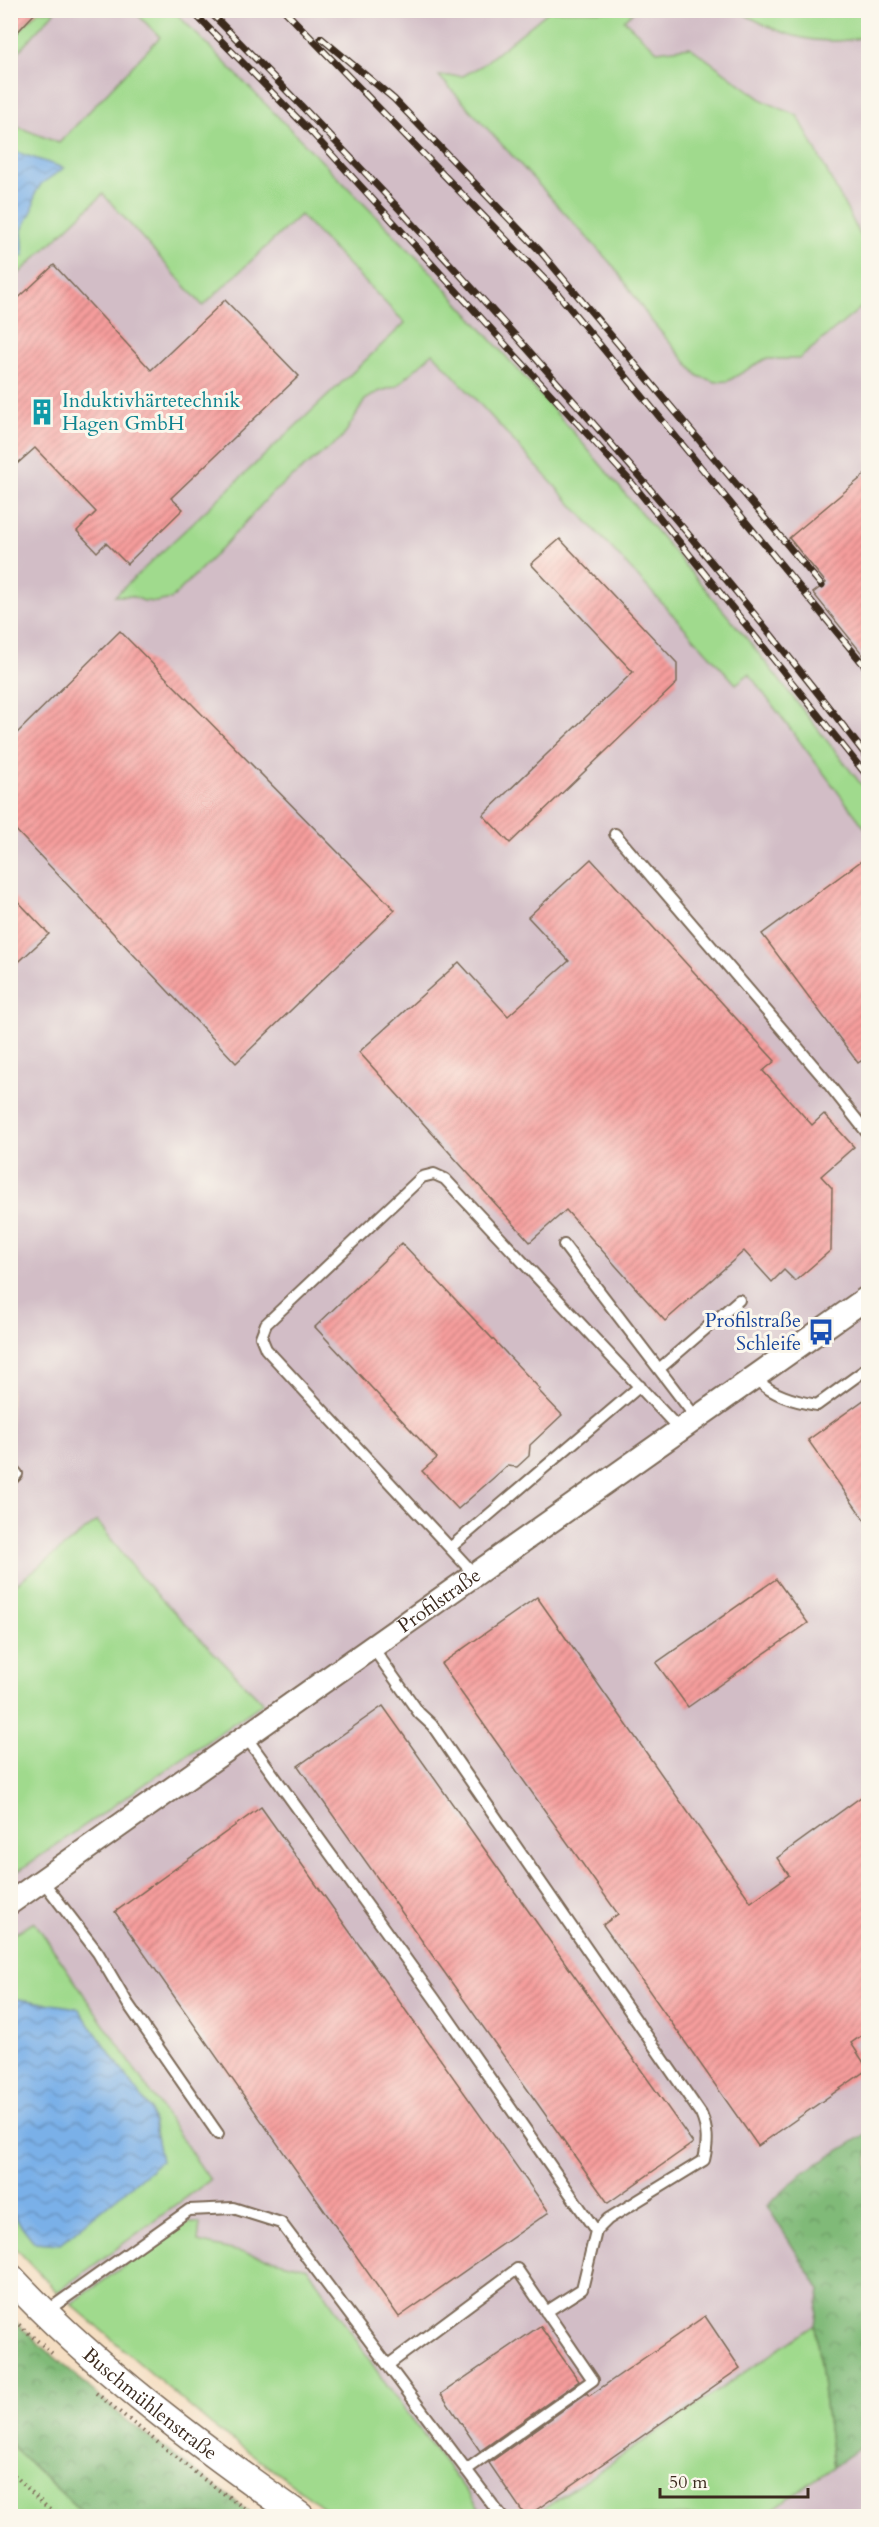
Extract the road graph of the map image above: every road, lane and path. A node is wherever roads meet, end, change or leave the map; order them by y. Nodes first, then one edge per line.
1 (615, 834) dead end
2 (868, 1134) edge
3 (564, 1245) dead end
4 (739, 1299) dead end
5 (866, 1306) edge
6 (868, 1368) edge
7 (660, 1369) junction
8 (755, 1379) junction
9 (640, 1386) junction
10 (689, 1425) junction
11 (10, 1466) edge
12 (10, 1481) edge
13 (450, 1548) junction
14 (476, 1576) junction
15 (373, 1648) junction
16 (246, 1737) junction
17 (42, 1881) junction
18 (10, 1903) edge
19 (218, 2134) dead end
20 (596, 2231) junction
21 (10, 2277) edge
22 (546, 2312) junction
23 (44, 2313) junction
24 (388, 2365) junction
25 (466, 2470) junction
26 (10, 2471) edge
27 (56, 2517) edge
28 (300, 2517) edge
29 (501, 2517) edge

1 - 2 lane
3 - 7 lane
4 - 7 lane
5 - 8 street, Profilstraße
6 - 8 lane
7 - 10 lane
8 - 10 street, Profilstraße
9 - 10 lane
9 - 13 lane
9 - 13 lane
10 - 14 street, Profilstraße
11 - 12 lane
13 - 14 lane
14 - 15 street, Profilstraße
15 - 16 street, Profilstraße
15 - 20 lane
16 - 17 street, Profilstraße
16 - 20 lane
17 - 18 street, Profilstraße
17 - 19 lane
20 - 22 lane
21 - 23 street, Buschmühlenstraße
22 - 24 lane
22 - 25 lane
23 - 24 lane
23 - 28 street, Buschmühlenstraße
24 - 25 lane
25 - 29 lane
26 - 27 path

